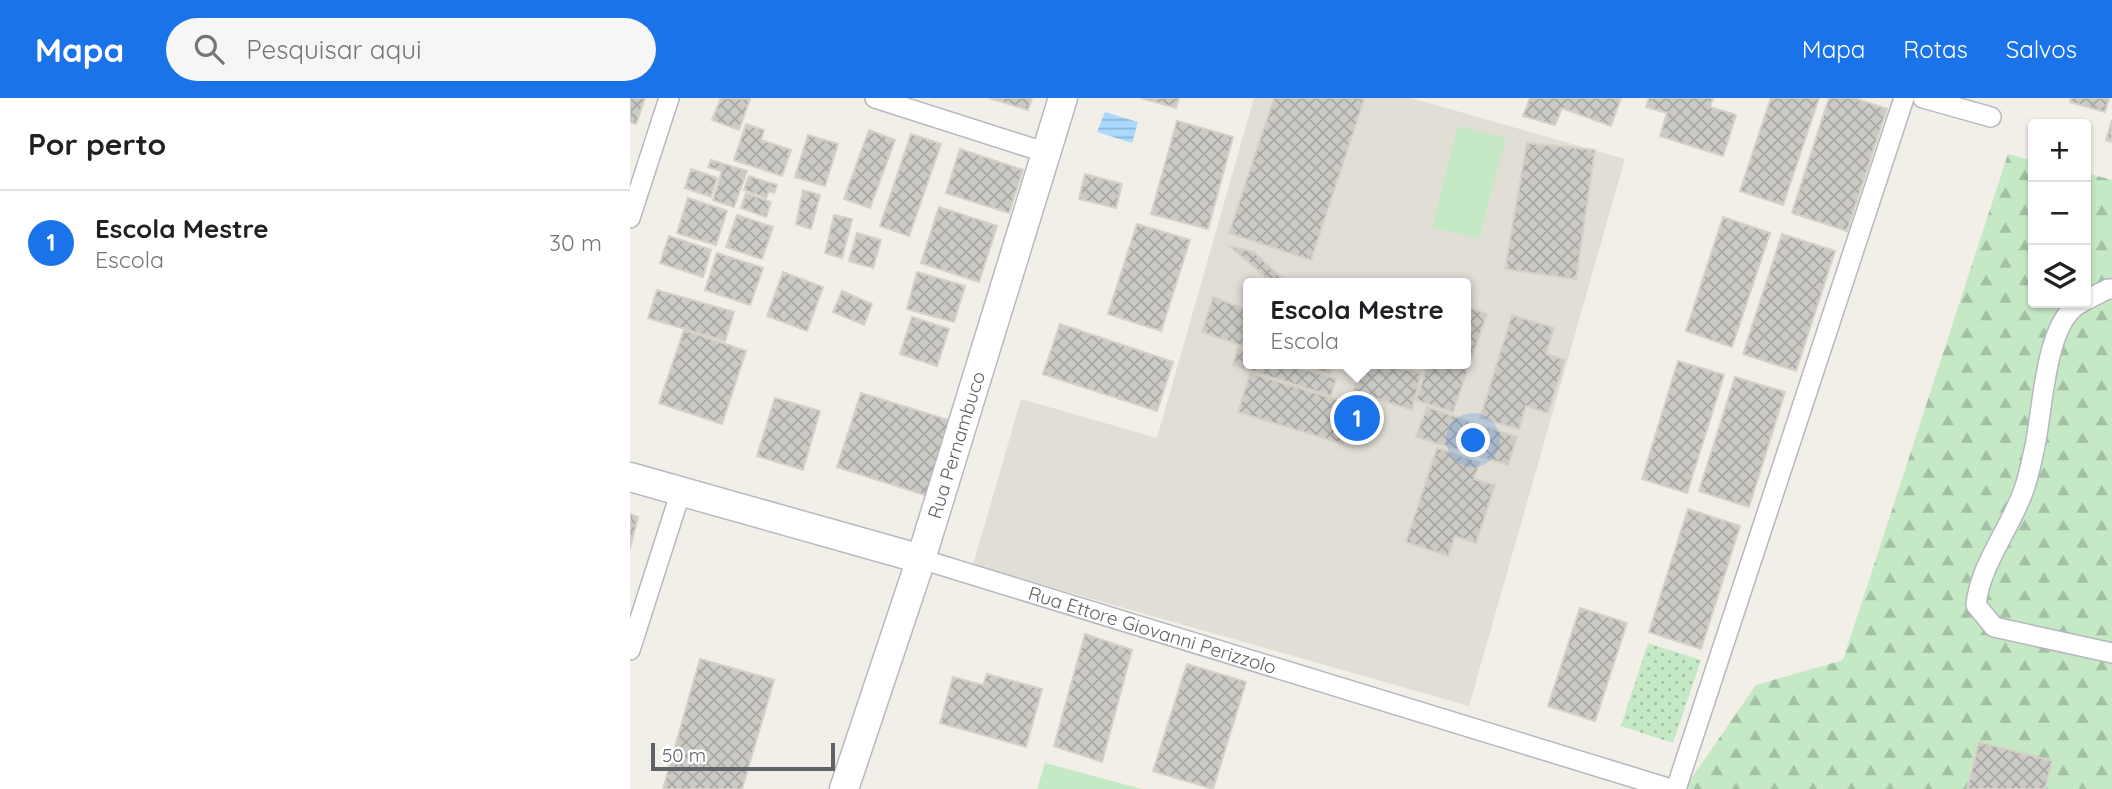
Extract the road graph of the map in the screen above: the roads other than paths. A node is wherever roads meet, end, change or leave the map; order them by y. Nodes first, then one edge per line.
1 (669, 98) edge
2 (875, 98) edge
3 (1063, 98) edge
4 (1904, 98) edge
5 (1923, 98) edge
6 (1991, 117) dead end
7 (1047, 153) junction
8 (630, 218) edge
9 (2112, 289) edge
10 (2091, 298) edge
11 (2072, 308) edge
12 (630, 477) edge
13 (681, 491) junction
14 (921, 559) junction
15 (630, 650) edge
16 (2112, 653) edge
17 (844, 789) edge
18 (1673, 789) edge

1 - 8 street
2 - 7 street
3 - 7 street, Rua Pernambuco
4 - 18 street
5 - 6 street
7 - 14 street, Rua Pernambuco
9 - 10 street
11 - 16 street
12 - 13 street, Rua Ettore Giovanni Perizzolo
13 - 14 street, Rua Ettore Giovanni Perizzolo
13 - 15 street
14 - 17 street, Rua Pernambuco
14 - 18 street, Rua Ettore Giovanni Perizzolo

